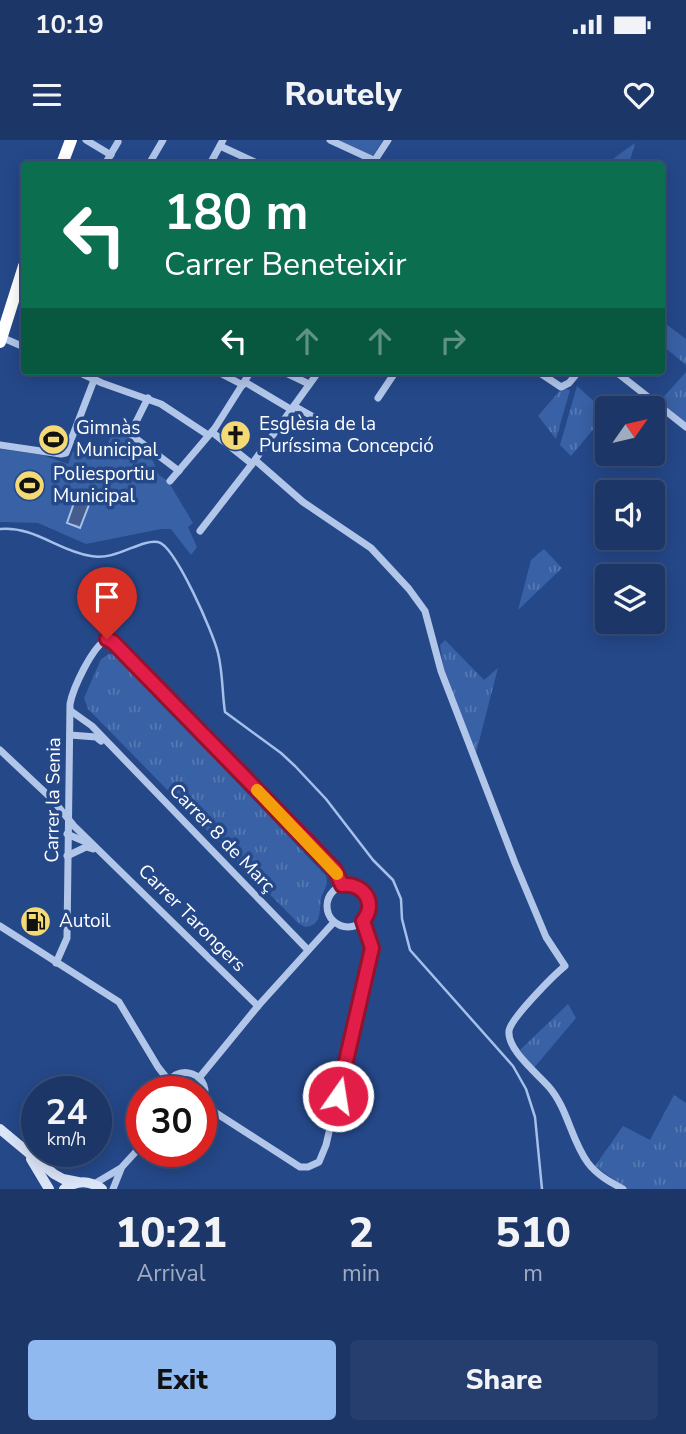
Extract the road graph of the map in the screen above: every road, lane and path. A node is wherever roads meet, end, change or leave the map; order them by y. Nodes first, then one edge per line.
1 (71, 140) edge
2 (86, 140) edge
3 (163, 140) edge
4 (330, 140) edge
5 (388, 140) edge
6 (118, 142) dead end
7 (222, 143) edge
8 (111, 155) junction
9 (63, 161) edge
10 (107, 161) edge
11 (151, 161) edge
12 (212, 161) edge
13 (254, 161) edge
14 (372, 161) edge
15 (377, 161) edge
16 (21, 280) edge
17 (1, 339) edge
18 (21, 346) edge
19 (84, 375) edge
20 (225, 375) edge
21 (249, 375) edge
22 (290, 375) edge
23 (316, 375) edge
24 (393, 375) edge
25 (543, 375) edge
26 (576, 375) edge
27 (620, 375) edge
28 (94, 380) junction
29 (244, 383) junction
30 (309, 384) junction
31 (148, 398) junction
32 (378, 398) dead end
33 (293, 408) junction
34 (319, 420) dead end
35 (686, 427) edge
36 (210, 434) junction
37 (0, 445) edge
38 (254, 462) junction
39 (179, 471) junction
40 (170, 481) dead end
41 (200, 531) dead end
42 (71, 711) junction
43 (70, 735) junction
44 (113, 749) junction
45 (0, 750) edge
46 (68, 817) junction
47 (67, 834) junction
48 (104, 853) junction
49 (67, 856) junction
50 (342, 885) junction
51 (363, 921) junction
52 (334, 922) junction
53 (2, 930) edge
54 (308, 950) junction
55 (56, 963) junction
56 (258, 1006) junction
57 (165, 1076) edge
58 (176, 1076) edge
59 (194, 1076) edge
60 (201, 1076) edge
61 (217, 1114) edge
62 (0, 1129) edge
63 (21, 1146) edge
64 (126, 1163) edge
65 (35, 1167) edge
66 (46, 1167) edge
67 (121, 1168) junction
68 (78, 1182) junction
69 (98, 1186) edge
70 (50, 1189) edge
71 (64, 1189) edge
72 (113, 1189) edge
73 (622, 1189) edge

1 - 9 highway
2 - 8 street
3 - 11 street
4 - 14 street
5 - 15 street
6 - 8 street
7 - 12 street
7 - 13 street
8 - 10 street
16 - 17 highway
17 - 18 street
19 - 28 street
20 - 29 street
21 - 29 street
22 - 30 street
23 - 30 street
24 - 32 street
25 - 26 street
27 - 35 street
28 - 31 street
28 - 37 street
29 - 33 street
29 - 36 street
30 - 33 street
31 - 36 street
31 - 39 street
33 - 34 street
33 - 38 street
36 - 38 street
36 - 39 street
38 - 41 street
38 - 73 street
39 - 40 street
42 - 43 street, Carrer la Senia
42 - 44 street, Carrer 8 de Març
42 - 50 street, Carrer la Senia
43 - 44 street, Carrer 8 de Març
43 - 46 street, Carrer la Senia
44 - 54 street, Carrer 8 de Març
45 - 46 street, Carrer Tarongers
46 - 47 street, Carrer la Senia
46 - 48 street, Carrer Tarongers
47 - 48 street, Carrer Tarongers
47 - 49 street, Carrer la Senia
48 - 49 street
48 - 56 street, Carrer Tarongers
49 - 55 street, Carrer la Senia
50 - 51 street
50 - 52 street
51 - 52 street
51 - 61 street
52 - 54 street
53 - 55 street
54 - 56 street
55 - 57 street
56 - 60 street
58 - 59 street
62 - 63 street
64 - 67 street
65 - 70 street
66 - 68 street
67 - 69 street
67 - 72 street
68 - 69 street
68 - 71 street

